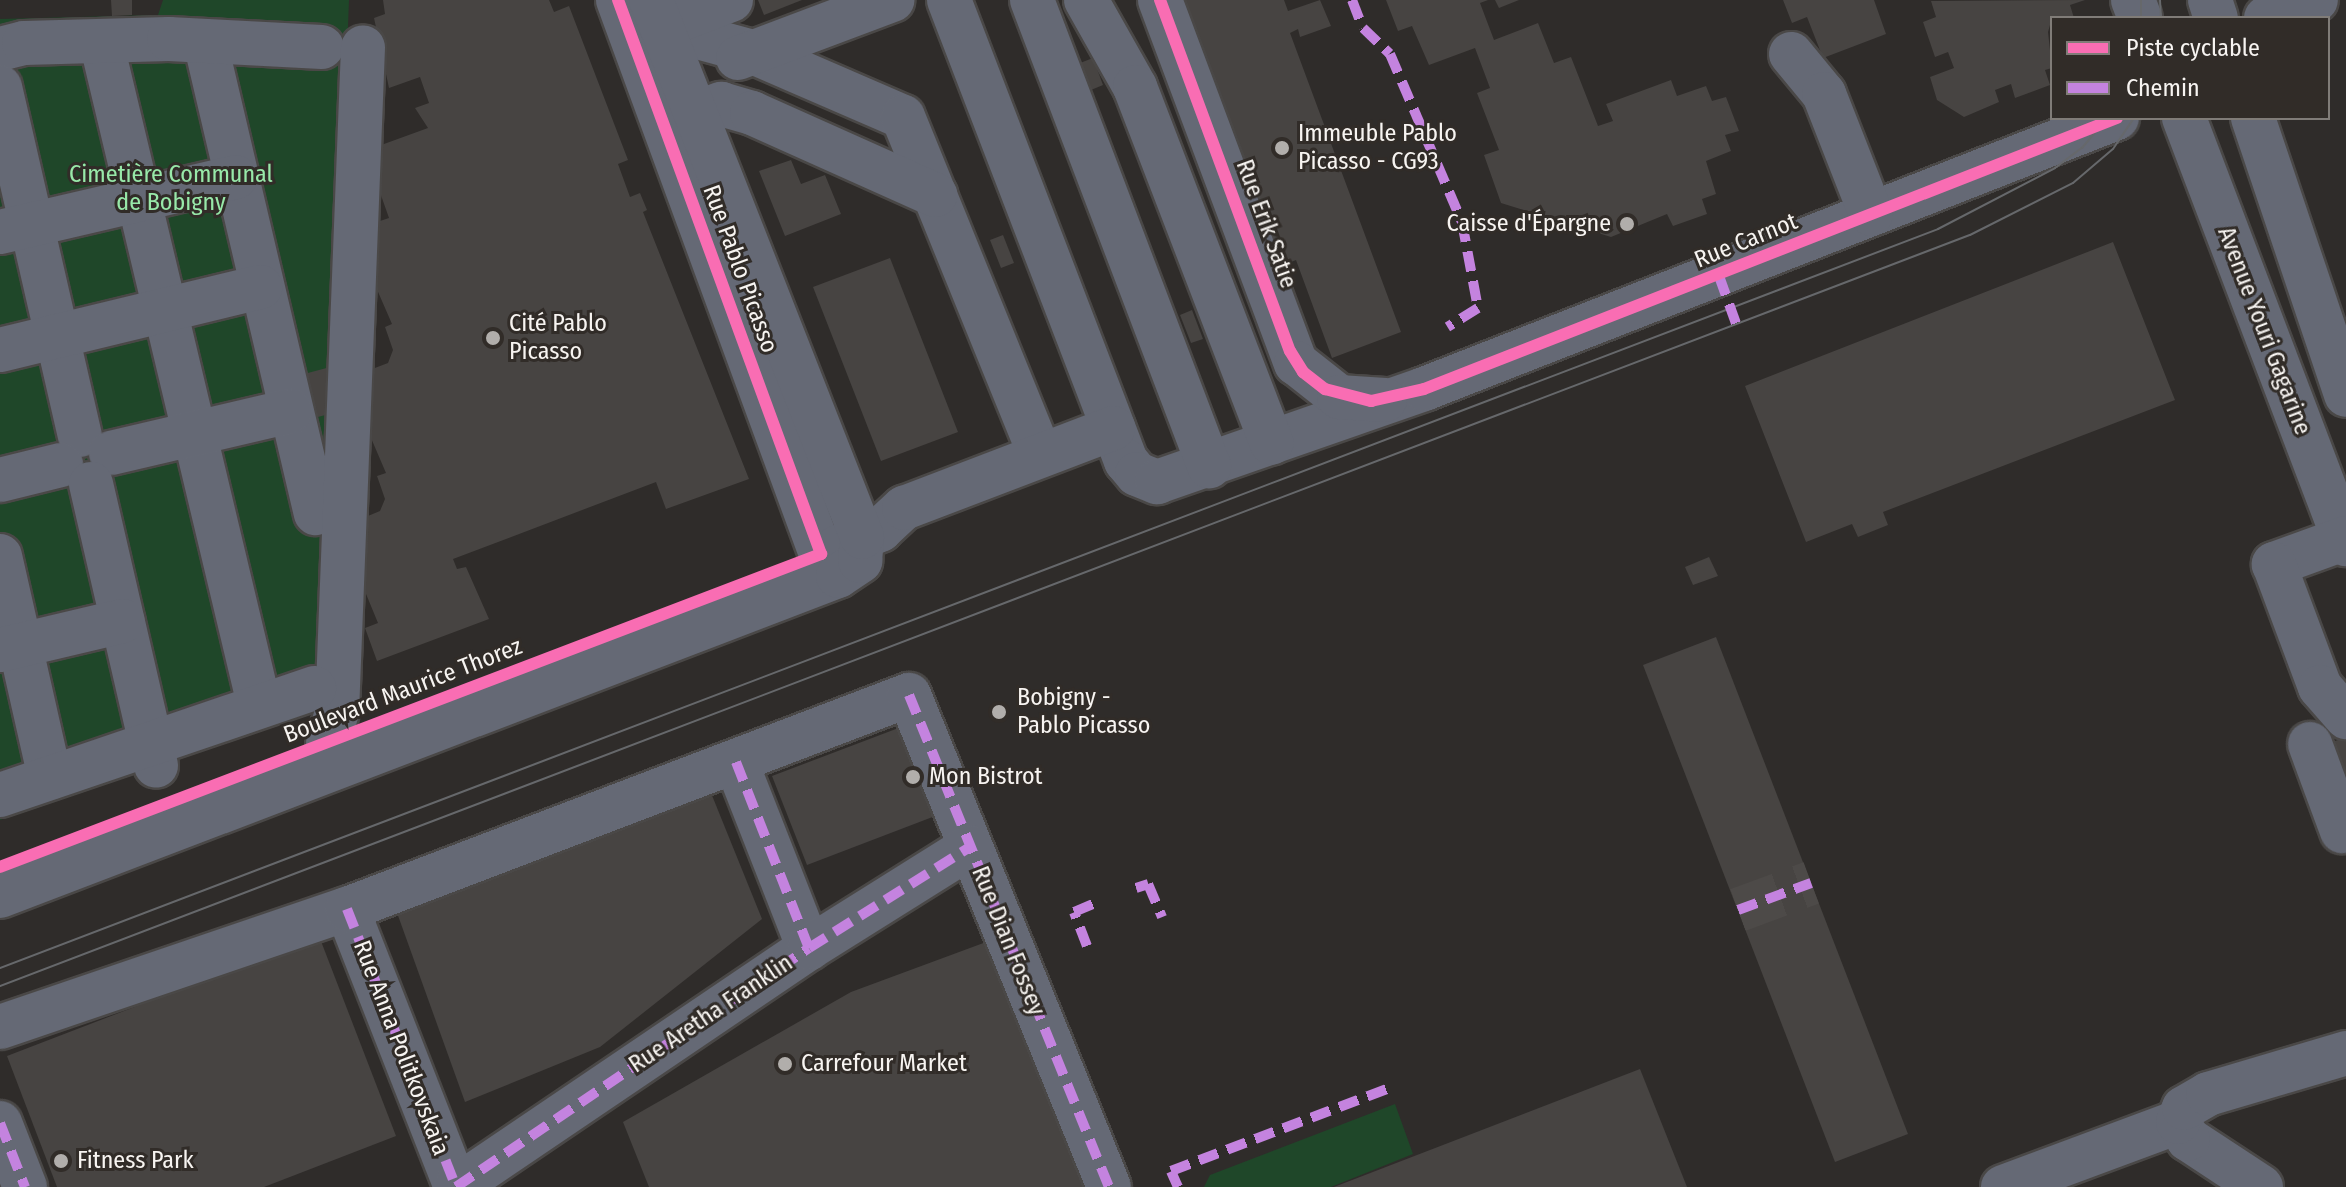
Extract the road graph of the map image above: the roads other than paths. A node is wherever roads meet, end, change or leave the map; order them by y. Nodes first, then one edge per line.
1 (618, 0) edge
2 (731, 0) edge
3 (892, 0) edge
4 (949, 0) edge
5 (1032, 0) edge
6 (1086, 0) edge
7 (1160, 0) edge
8 (2316, 0) edge
9 (656, 13) edge
10 (2272, 16) edge
11 (101, 41) junction
12 (205, 41) junction
13 (0, 49) edge
14 (753, 52) junction
15 (1791, 54) dead end
16 (0, 87) edge
17 (696, 113) junction
18 (2112, 120) edge
19 (2185, 120) edge
20 (2254, 120) edge
21 (6, 143) edge
22 (236, 177) junction
23 (935, 195) junction
24 (138, 200) junction
25 (1871, 214) junction
26 (16, 229) edge
27 (261, 287) junction
28 (163, 311) junction
29 (57, 336) junction
30 (0, 350) edge
31 (2346, 395) edge
32 (1390, 400) junction
33 (290, 411) junction
34 (1113, 428) junction
35 (191, 434) junction
36 (1272, 443) junction
37 (1040, 455) junction
38 (86, 459) junction
39 (1209, 467) junction
40 (0, 480) edge
41 (316, 513) dead end
42 (862, 537) junction
43 (2345, 540) edge
44 (821, 554) junction
45 (0, 556) edge
46 (123, 621) junction
47 (10, 647) edge
48 (314, 688) dead end
49 (259, 704) junction
50 (2346, 717) edge
51 (328, 743) junction
52 (2310, 744) dead end
53 (153, 754) junction
54 (736, 762) junction
55 (50, 777) junction
56 (0, 795) edge
57 (2342, 831) dead end
58 (970, 847) junction
59 (0, 867) edge
60 (0, 896) edge
61 (347, 909) junction
62 (809, 948) junction
63 (0, 1027) edge
64 (2346, 1053) edge
65 (2178, 1122) junction
66 (0, 1123) edge
67 (25, 1187) edge
68 (456, 1187) edge
69 (1109, 1187) edge
70 (2003, 1187) edge
71 (2261, 1187) edge

1 - 44 street, Rue Pablo Picasso
2 - 9 street
3 - 14 street
4 - 34 street, Rue Carnot
5 - 39 street
6 - 36 street
7 - 32 street, Rue Erik Satie
8 - 10 street
9 - 14 street
9 - 17 street
11 - 12 street
11 - 13 street
11 - 24 street
12 - 22 street
12 - 51 street
14 - 17 street
14 - 23 street
15 - 25 street
16 - 21 street
17 - 23 street
17 - 42 street
18 - 25 street, Rue Carnot
19 - 43 street, Avenue Youri Gagarine
20 - 31 street
21 - 26 street
22 - 24 street
22 - 27 street
23 - 37 street
24 - 26 street
24 - 28 street
25 - 32 street, Rue Carnot
26 - 29 street
27 - 28 street
27 - 33 street
28 - 29 street
28 - 35 street
29 - 30 street
29 - 38 street
32 - 36 street, Rue Carnot
33 - 35 street
33 - 41 street
34 - 37 street, Boulevard Maurice Thorez
34 - 39 street, Rue Carnot
35 - 38 street
35 - 49 street
36 - 39 street, Rue Carnot
37 - 42 street, Boulevard Maurice Thorez
38 - 40 street
38 - 46 street
42 - 44 street, Boulevard Maurice Thorez
42 - 60 street
43 - 50 street
44 - 51 street, Boulevard Maurice Thorez
45 - 47 street
46 - 47 street
46 - 53 street
47 - 55 street
48 - 49 street
49 - 53 street
51 - 59 street, Boulevard Maurice Thorez
52 - 57 street
53 - 55 street
54 - 58 street, Rue Dian Fossey
54 - 61 street
54 - 62 street
55 - 56 street
58 - 62 street, Rue Aretha Franklin
58 - 69 street, Rue Dian Fossey
61 - 63 street
61 - 68 street, Rue Anna Politkovskaia
62 - 68 street, Rue Aretha Franklin
64 - 65 street
65 - 70 street
65 - 71 street
66 - 67 street

